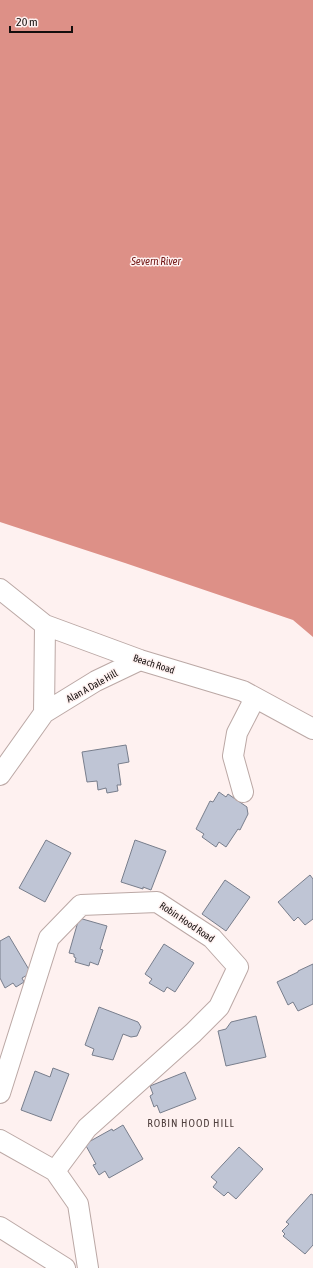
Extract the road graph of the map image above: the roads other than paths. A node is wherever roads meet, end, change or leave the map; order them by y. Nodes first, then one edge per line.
1 (0, 589) edge
2 (45, 625) junction
3 (140, 660) junction
4 (255, 698) junction
5 (44, 714) junction
6 (313, 729) edge
7 (0, 775) edge
8 (243, 792) dead end
9 (0, 1093) edge
10 (0, 1140) edge
11 (55, 1171) junction
12 (0, 1227) edge
13 (65, 1268) edge
14 (88, 1268) edge

1 - 2 street, Beach Road
2 - 3 street, Beach Road
2 - 5 street
3 - 4 street, Beach Road
3 - 5 street, Alan A Dale Hill
4 - 6 street, Beach Road
4 - 8 street
5 - 7 street, Alan A Dale Hill
9 - 11 street, Robin Hood Road
10 - 11 street
11 - 14 street
12 - 13 street

